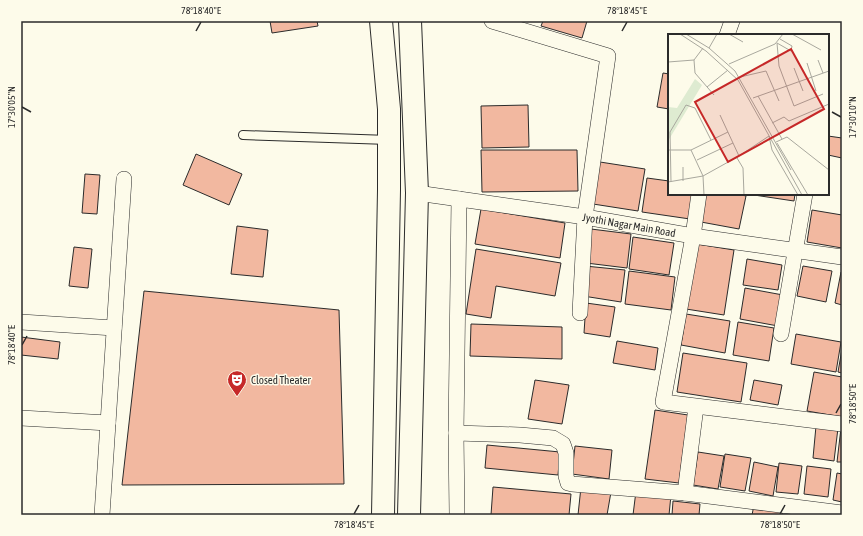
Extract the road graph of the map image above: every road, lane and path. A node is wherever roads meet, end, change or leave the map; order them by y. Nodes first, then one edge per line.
1 (381, 21) edge
2 (410, 21) edge
3 (492, 21) edge
4 (732, 21) edge
5 (727, 34) edge
6 (244, 135) dead end
7 (389, 140) junction
8 (124, 179) dead end
9 (417, 193) junction
10 (699, 195) edge
11 (805, 195) edge
12 (459, 199) junction
13 (585, 217) junction
14 (693, 236) junction
15 (795, 250) junction
16 (842, 257) edge
17 (580, 312) dead end
18 (21, 322) edge
19 (114, 328) junction
20 (781, 334) dead end
21 (696, 407) junction
22 (21, 418) edge
23 (108, 423) junction
24 (842, 424) edge
25 (456, 433) junction
26 (685, 493) junction
27 (842, 513) edge
28 (102, 515) edge
29 (381, 515) edge
30 (409, 515) edge
31 (457, 515) edge

1 - 7 highway
2 - 9 highway
3 - 13 street
4 - 5 street
6 - 7 lane
7 - 29 highway
8 - 19 street
9 - 12 street, Jyothi Nagar Main Road
9 - 30 highway
10 - 14 street
11 - 15 street
12 - 13 street, Jyothi Nagar Main Road
12 - 25 street
13 - 14 street, Jyothi Nagar Main Road
13 - 17 street
14 - 15 street, Jyothi Nagar Main Road
14 - 21 street
15 - 16 street, Jyothi Nagar Main Road
15 - 20 street
18 - 19 street
19 - 23 street
21 - 24 street
21 - 26 street
22 - 23 street
23 - 28 street
25 - 26 street
25 - 31 street
26 - 27 street

